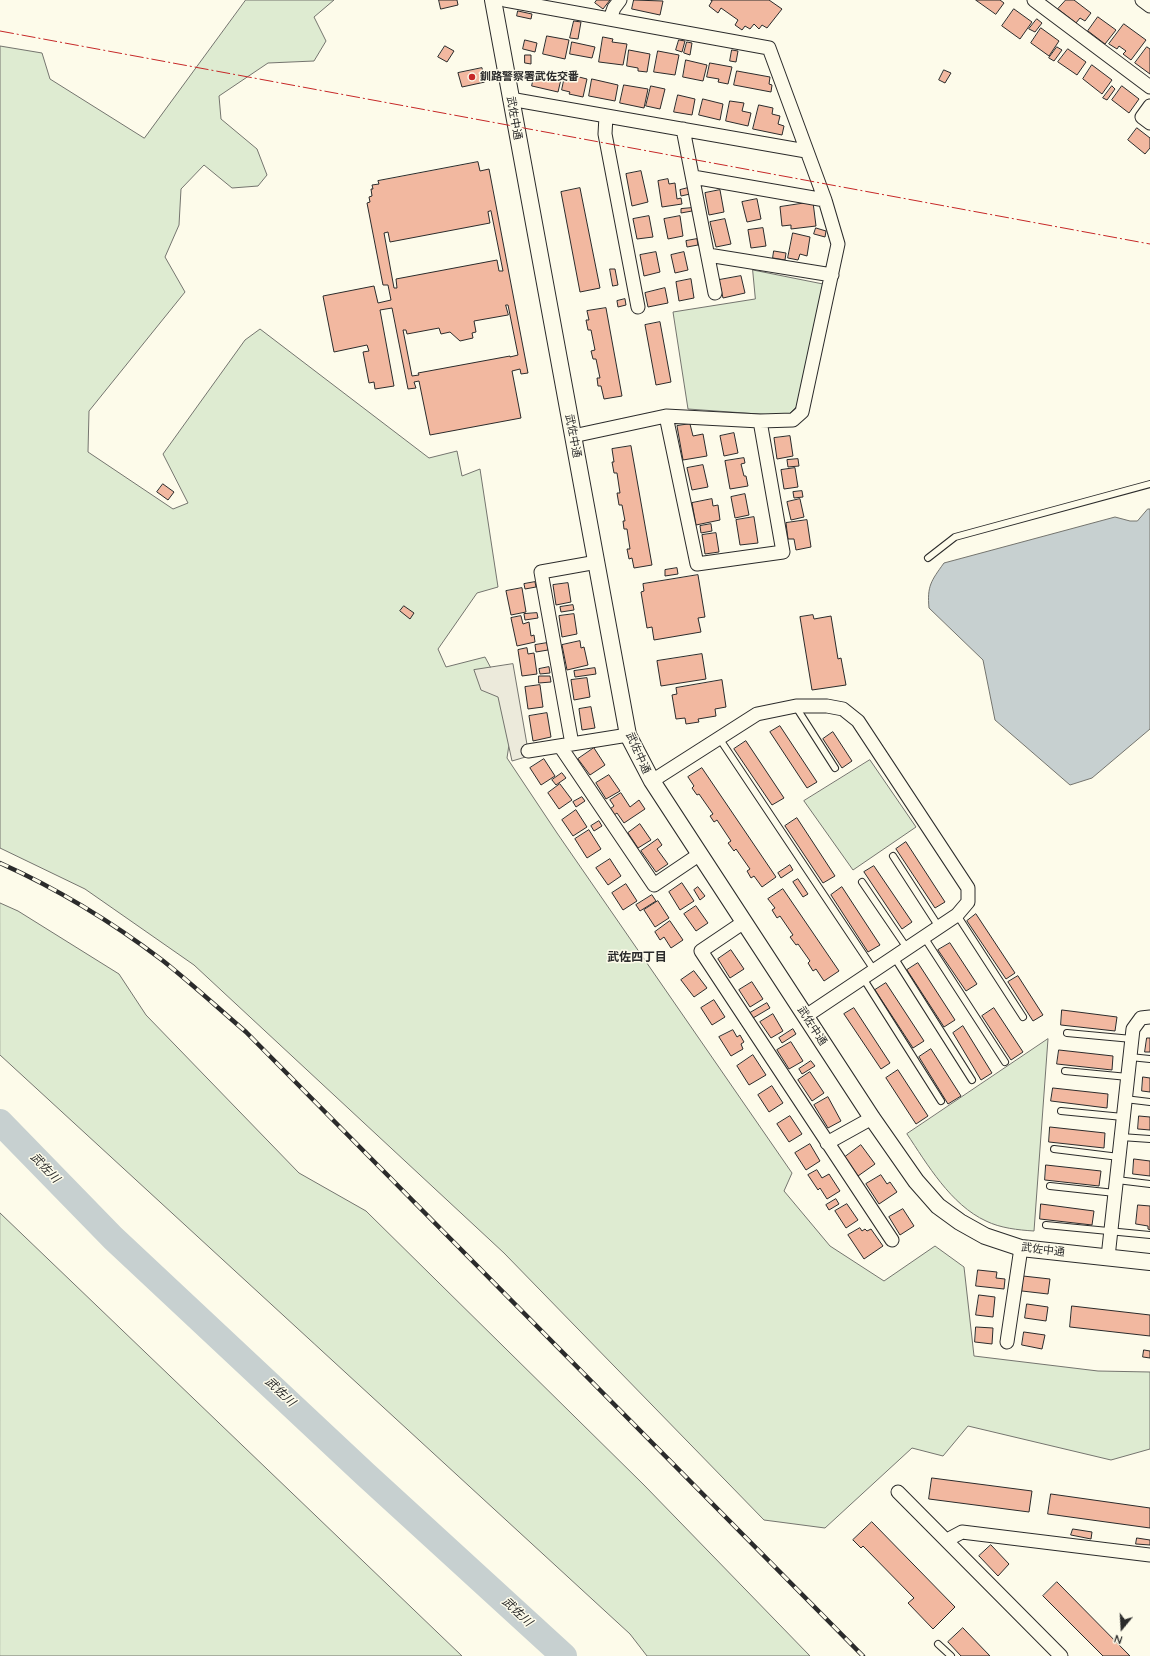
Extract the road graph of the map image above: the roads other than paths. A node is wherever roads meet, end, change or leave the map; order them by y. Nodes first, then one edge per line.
1 (493, 0) edge
2 (506, 0) edge
3 (620, 0) edge
4 (1034, 0) edge
5 (1142, 0) edge
6 (1150, 6) edge
7 (610, 19) junction
8 (1150, 87) edge
9 (510, 99) junction
10 (1150, 106) edge
11 (606, 116) junction
12 (1150, 123) edge
13 (683, 129) junction
14 (806, 151) junction
15 (693, 177) junction
16 (825, 200) junction
17 (708, 255) junction
18 (832, 275) junction
19 (715, 293) dead end
20 (638, 307) dead end
21 (666, 416) junction
22 (760, 421) junction
23 (573, 436) junction
24 (1150, 484) edge
25 (928, 558) dead end
26 (597, 562) junction
27 (796, 706) junction
28 (628, 735) junction
29 (719, 738) junction
30 (566, 745) junction
31 (528, 751) dead end
32 (835, 768) dead end
33 (652, 781) junction
34 (700, 854) junction
35 (893, 856) dead end
36 (862, 882) dead end
37 (957, 915) junction
38 (744, 922) junction
39 (939, 927) junction
40 (924, 937) junction
41 (907, 948) junction
42 (894, 957) junction
43 (874, 970) junction
44 (863, 978) junction
45 (806, 1016) junction
46 (1023, 1017) dead end
47 (1150, 1017) edge
48 (1067, 1033) dead end
49 (1132, 1039) junction
50 (1130, 1057) junction
51 (1150, 1059) edge
52 (1004, 1062) dead end
53 (1065, 1071) dead end
54 (1128, 1077) junction
55 (972, 1080) dead end
56 (1125, 1099) junction
57 (941, 1101) dead end
58 (1150, 1102) edge
59 (1061, 1111) dead end
60 (1123, 1117) junction
61 (872, 1118) junction
62 (1121, 1137) junction
63 (1150, 1140) edge
64 (827, 1143) junction
65 (1054, 1148) dead end
66 (1119, 1157) junction
67 (1150, 1184) edge
68 (1050, 1186) dead end
69 (1116, 1186) junction
70 (1046, 1226) dead end
71 (1111, 1231) junction
72 (1150, 1235) edge
73 (892, 1240) dead end
74 (1020, 1248) junction
75 (1108, 1258) junction
76 (1150, 1262) edge
77 (1008, 1342) dead end
78 (898, 1492) dead end
79 (947, 1540) junction
80 (1150, 1555) edge
81 (938, 1644) dead end
82 (951, 1656) edge
83 (1061, 1656) edge

1 - 9 street, 武佐中通
2 - 7 street
3 - 7 street
4 - 8 street
5 - 6 street
7 - 14 street
9 - 11 street
9 - 23 street, 武佐中通
10 - 12 street
11 - 13 street
11 - 20 street
13 - 14 street
13 - 15 street
14 - 16 street
15 - 16 street
15 - 17 street
16 - 18 street
17 - 18 street
17 - 19 street
18 - 22 street
21 - 22 street
21 - 22 street
21 - 23 street
23 - 26 street, 武佐中通
24 - 25 lane
26 - 28 street, 武佐中通
26 - 30 street
27 - 29 street
27 - 32 lane
27 - 37 street
28 - 30 street
28 - 33 street, 武佐中通
29 - 33 street
29 - 43 lane
30 - 31 street
30 - 34 street
33 - 34 street, 武佐中通
34 - 38 street, 武佐中通
35 - 39 lane
36 - 41 lane
37 - 39 street
37 - 46 lane
38 - 45 street, 武佐中通
38 - 64 street
39 - 40 street
40 - 41 street
40 - 52 lane
41 - 42 street
42 - 43 street
42 - 55 lane
43 - 44 street
44 - 45 street
44 - 57 lane
45 - 61 street, 武佐中通
47 - 49 street
48 - 49 lane
49 - 50 street
50 - 51 lane
50 - 54 street
53 - 54 lane
54 - 56 street
56 - 58 lane
56 - 60 street
59 - 60 lane
60 - 62 street
61 - 64 street
61 - 74 street, 武佐中通
62 - 63 lane
62 - 66 street
64 - 73 street
65 - 66 lane
66 - 69 street
67 - 69 lane
68 - 69 lane
69 - 71 street
70 - 71 lane
71 - 72 lane
71 - 75 street
74 - 75 street, 武佐中通
74 - 77 street
75 - 76 street, 武佐中通
78 - 79 street
79 - 80 street
79 - 83 street
81 - 82 lane

